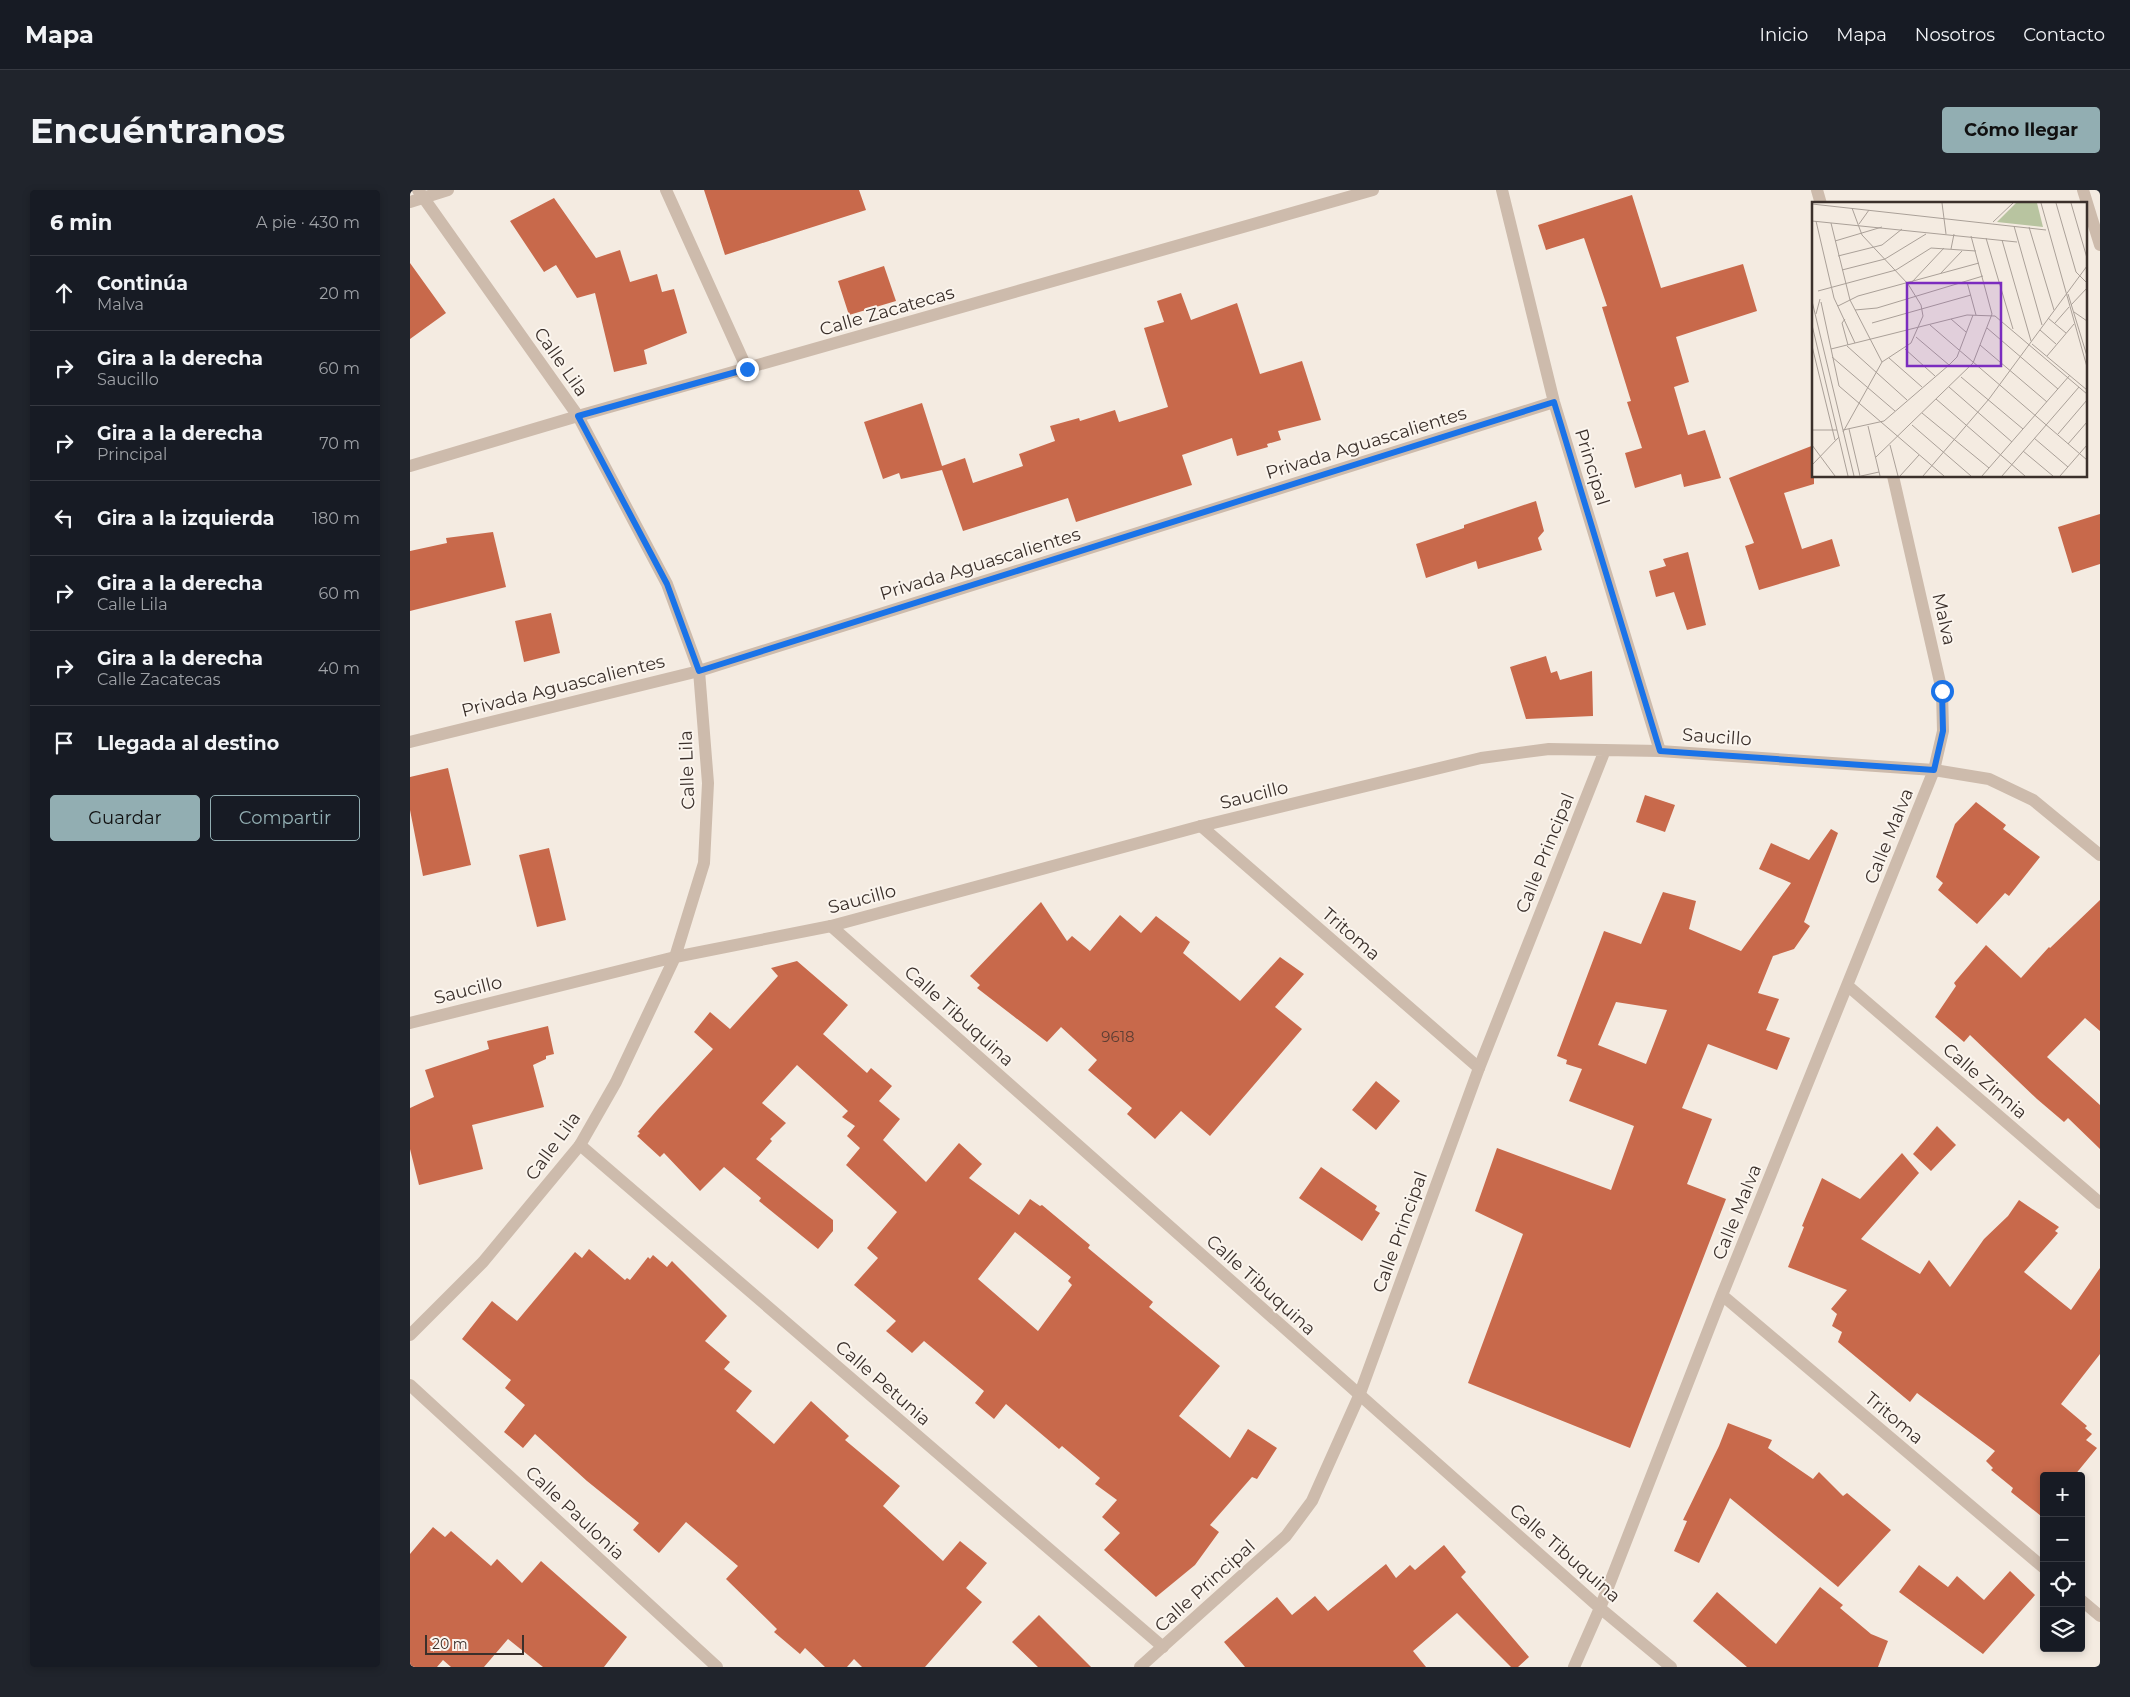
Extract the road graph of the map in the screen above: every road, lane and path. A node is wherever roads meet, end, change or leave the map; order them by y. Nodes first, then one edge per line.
1 (448, 190) edge
2 (666, 190) edge
3 (1374, 190) edge
4 (1502, 190) edge
5 (2083, 190) edge
6 (421, 194) edge
7 (410, 202) edge
8 (2087, 202) edge
9 (2088, 206) edge
10 (2100, 245) edge
11 (747, 369) junction
12 (1554, 402) junction
13 (578, 416) junction
14 (410, 466) edge
15 (1893, 478) edge
16 (699, 671) junction
17 (410, 742) edge
18 (1604, 750) junction
19 (1660, 751) junction
20 (1934, 770) junction
21 (1201, 826) junction
22 (2100, 854) edge
23 (831, 926) junction
24 (675, 957) junction
25 (1848, 986) junction
26 (410, 1023) edge
27 (1478, 1068) junction
28 (580, 1145) junction
29 (2100, 1203) edge
30 (1722, 1295) junction
31 (410, 1336) edge
32 (410, 1385) edge
33 (1360, 1396) junction
34 (2040, 1565) edge
35 (2085, 1603) edge
36 (1600, 1608) junction
37 (2100, 1616) edge
38 (1163, 1647) junction
39 (717, 1667) edge
40 (1140, 1667) edge
41 (1574, 1667) edge
42 (1672, 1667) edge

1 - 6 street
2 - 11 street
3 - 11 street, Calle Zacatecas
4 - 12 street, Principal
5 - 8 street
6 - 7 street
6 - 13 street, Calle Lila
9 - 10 street
11 - 13 street, Calle Zacatecas
12 - 16 street, Privada Aguascalientes
12 - 19 street, Principal
13 - 14 street, Calle Zacatecas
13 - 16 street, Calle Lila
15 - 20 street, Malva
16 - 17 street, Privada Aguascalientes
16 - 24 street, Calle Lila
18 - 19 street, Saucillo
18 - 21 street, Saucillo
18 - 27 street, Calle Principal
19 - 20 street, Saucillo
20 - 22 street, Saucillo
20 - 25 street, Calle Malva
21 - 23 street, Saucillo
21 - 27 street, Tritoma
23 - 24 street, Saucillo
23 - 33 street, Calle Tibuquina
24 - 26 street, Saucillo
24 - 28 street, Calle Lila
25 - 29 street, Calle Zinnia
25 - 30 street, Calle Malva
27 - 33 street, Calle Principal
28 - 31 street, Calle Lila
28 - 38 street, Calle Petunia
30 - 34 street, Tritoma
30 - 36 street, Calle Malva
32 - 39 street, Calle Paulonia
33 - 36 street, Calle Tibuquina
33 - 38 street, Calle Principal
35 - 37 street
36 - 41 street, Calle Malva
36 - 42 street, Calle Tibuquina
38 - 40 street, Calle Principal

